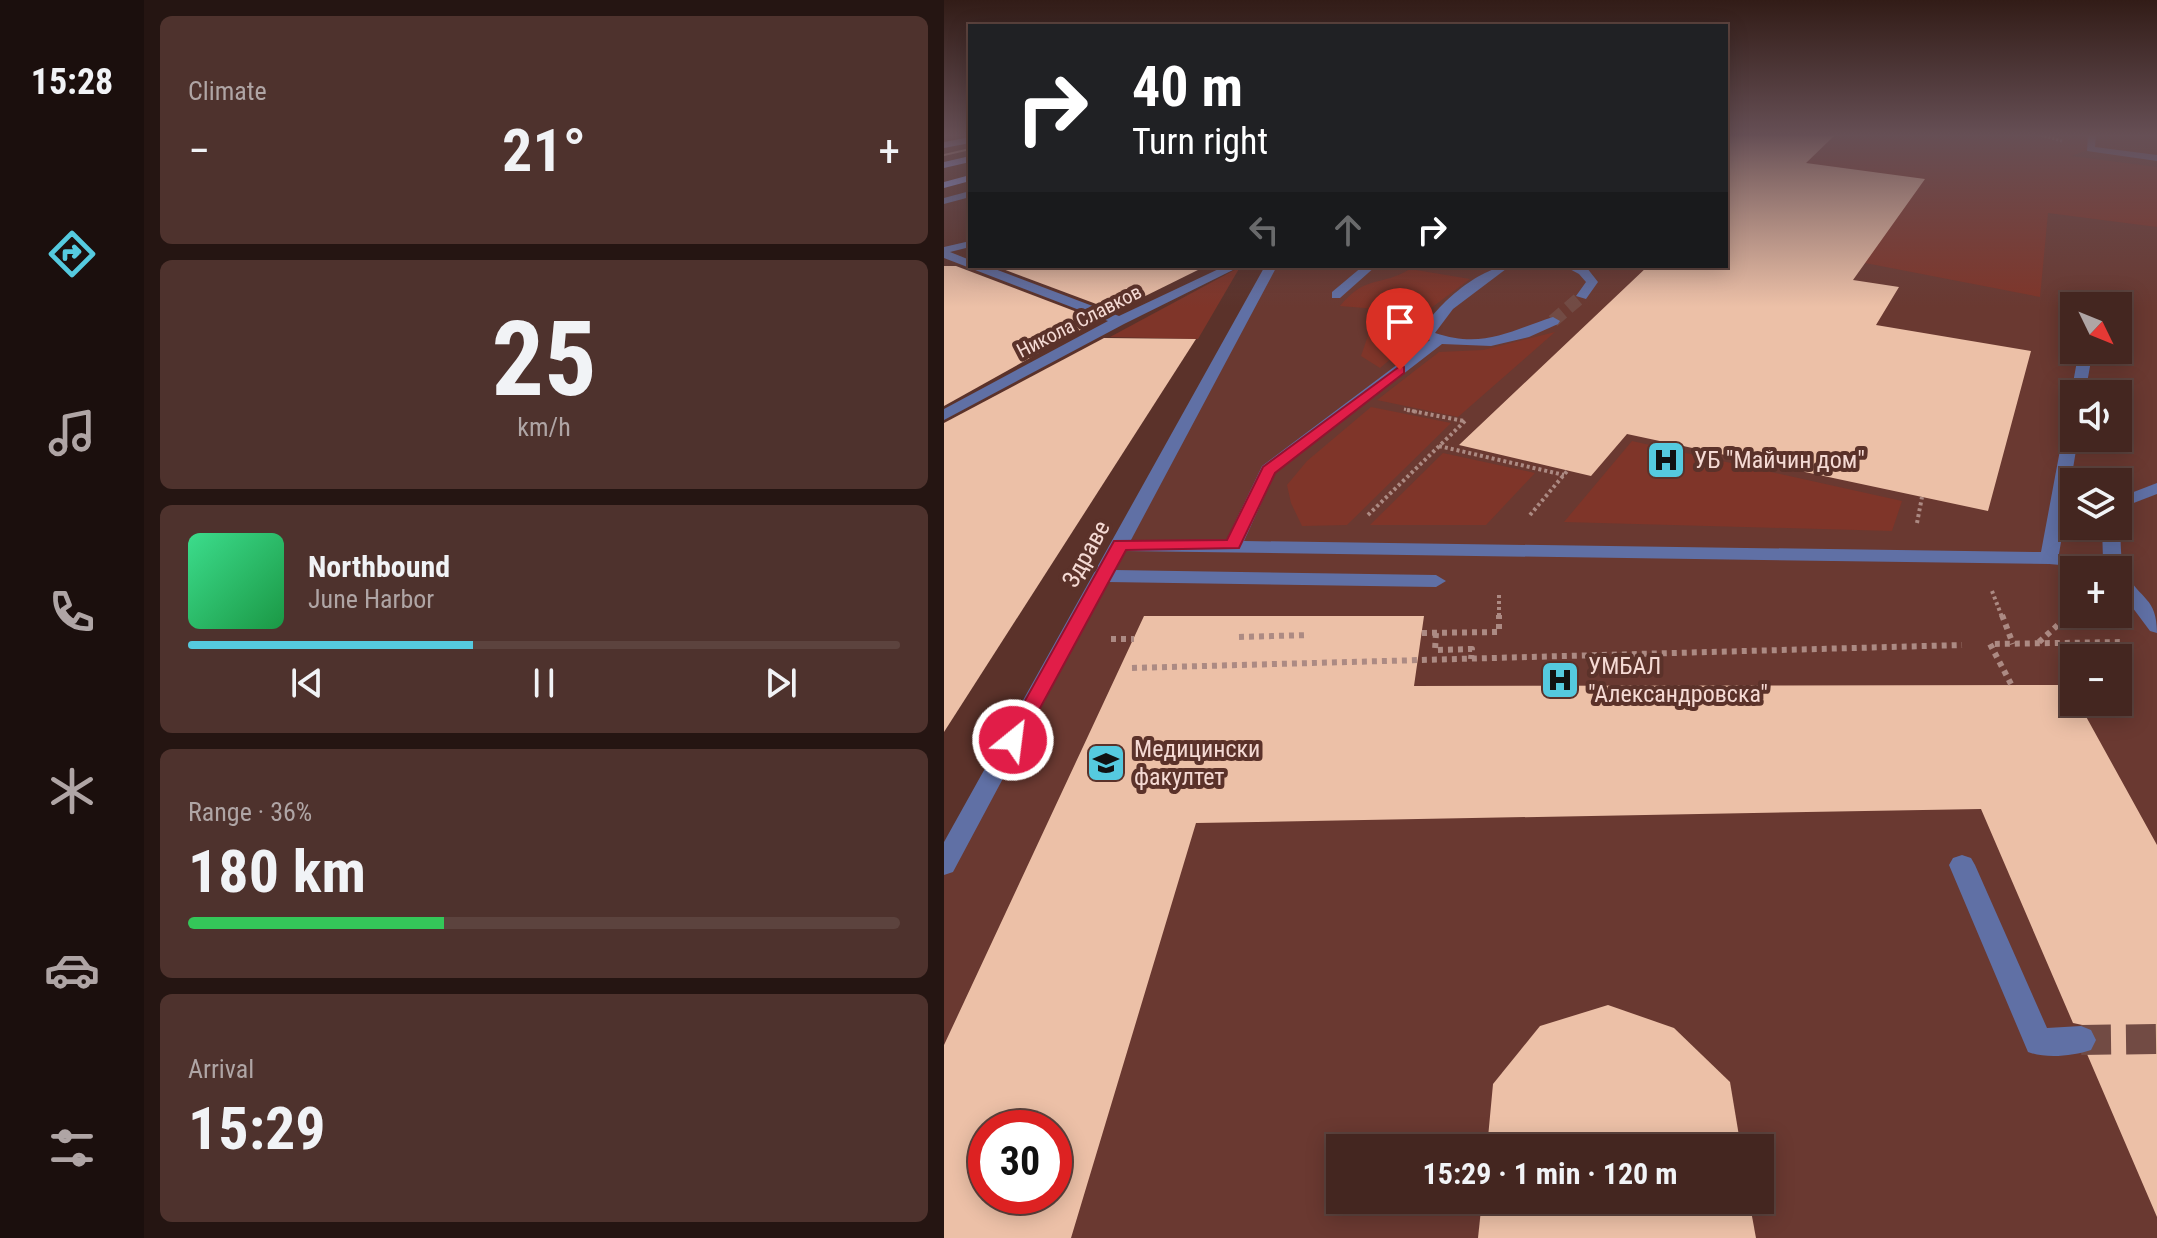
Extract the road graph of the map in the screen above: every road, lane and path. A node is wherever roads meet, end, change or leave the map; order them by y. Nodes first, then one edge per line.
1 (968, 195) edge
2 (944, 201) edge
3 (968, 245) edge
4 (944, 252) edge
5 (968, 263) edge
6 (981, 268) edge
7 (1231, 268) edge
8 (1270, 268) edge
9 (1368, 268) edge
10 (1501, 268) edge
11 (1575, 268) edge
12 (1336, 295) dead end
13 (1582, 296) dead end
14 (1119, 321) junction
15 (1553, 321) tunnel mouth
16 (1439, 340) junction
17 (1361, 400) junction
18 (944, 415) edge
19 (1439, 446) junction
20 (2068, 452) edge
21 (2157, 488) edge
22 (1550, 492) dead end
23 (1922, 497) dead end
24 (2132, 498) edge
25 (1919, 510) dead end
26 (1120, 545) junction
27 (1233, 545) junction
28 (1335, 547) junction
29 (1978, 557) junction
30 (2049, 558) junction
31 (2060, 560) edge
32 (1102, 576) junction
33 (1436, 581) dead end
34 (2132, 592) edge
35 (1499, 595) dead end
36 (2060, 623) edge
37 (2157, 627) edge
38 (1422, 633) dead end
39 (1436, 633) junction
40 (1309, 635) dead end
41 (1239, 637) dead end
42 (2129, 642) dead end
43 (2013, 644) junction
44 (2037, 644) junction
45 (1962, 645) dead end
46 (1471, 659) junction
47 (1132, 668) dead end
48 (2011, 684) dead end
49 (944, 865) edge
50 (1962, 865) dead end
51 (2081, 1040) tunnel mouth

1 - 2 street
3 - 4 street
4 - 5 street
6 - 14 street
7 - 14 street, Никола Славков
8 - 26 street, Здраве
9 - 12 street
10 - 16 street
11 - 13 street
14 - 18 street, Никола Славков
15 - 16 street
16 - 17 street
17 - 19 path
17 - 27 street
19 - 22 path
19 - 28 path
20 - 30 street
21 - 24 street
23 - 25 path
26 - 27 street
26 - 32 street, Здраве
27 - 28 street
28 - 29 street
29 - 30 street
29 - 43 path
30 - 31 street
32 - 33 street
32 - 49 street, Здраве
34 - 37 street
35 - 39 path
36 - 44 path
38 - 39 path
39 - 46 path
40 - 41 path
42 - 44 path
43 - 44 path
43 - 48 path
45 - 46 path
46 - 47 path
50 - 51 street

